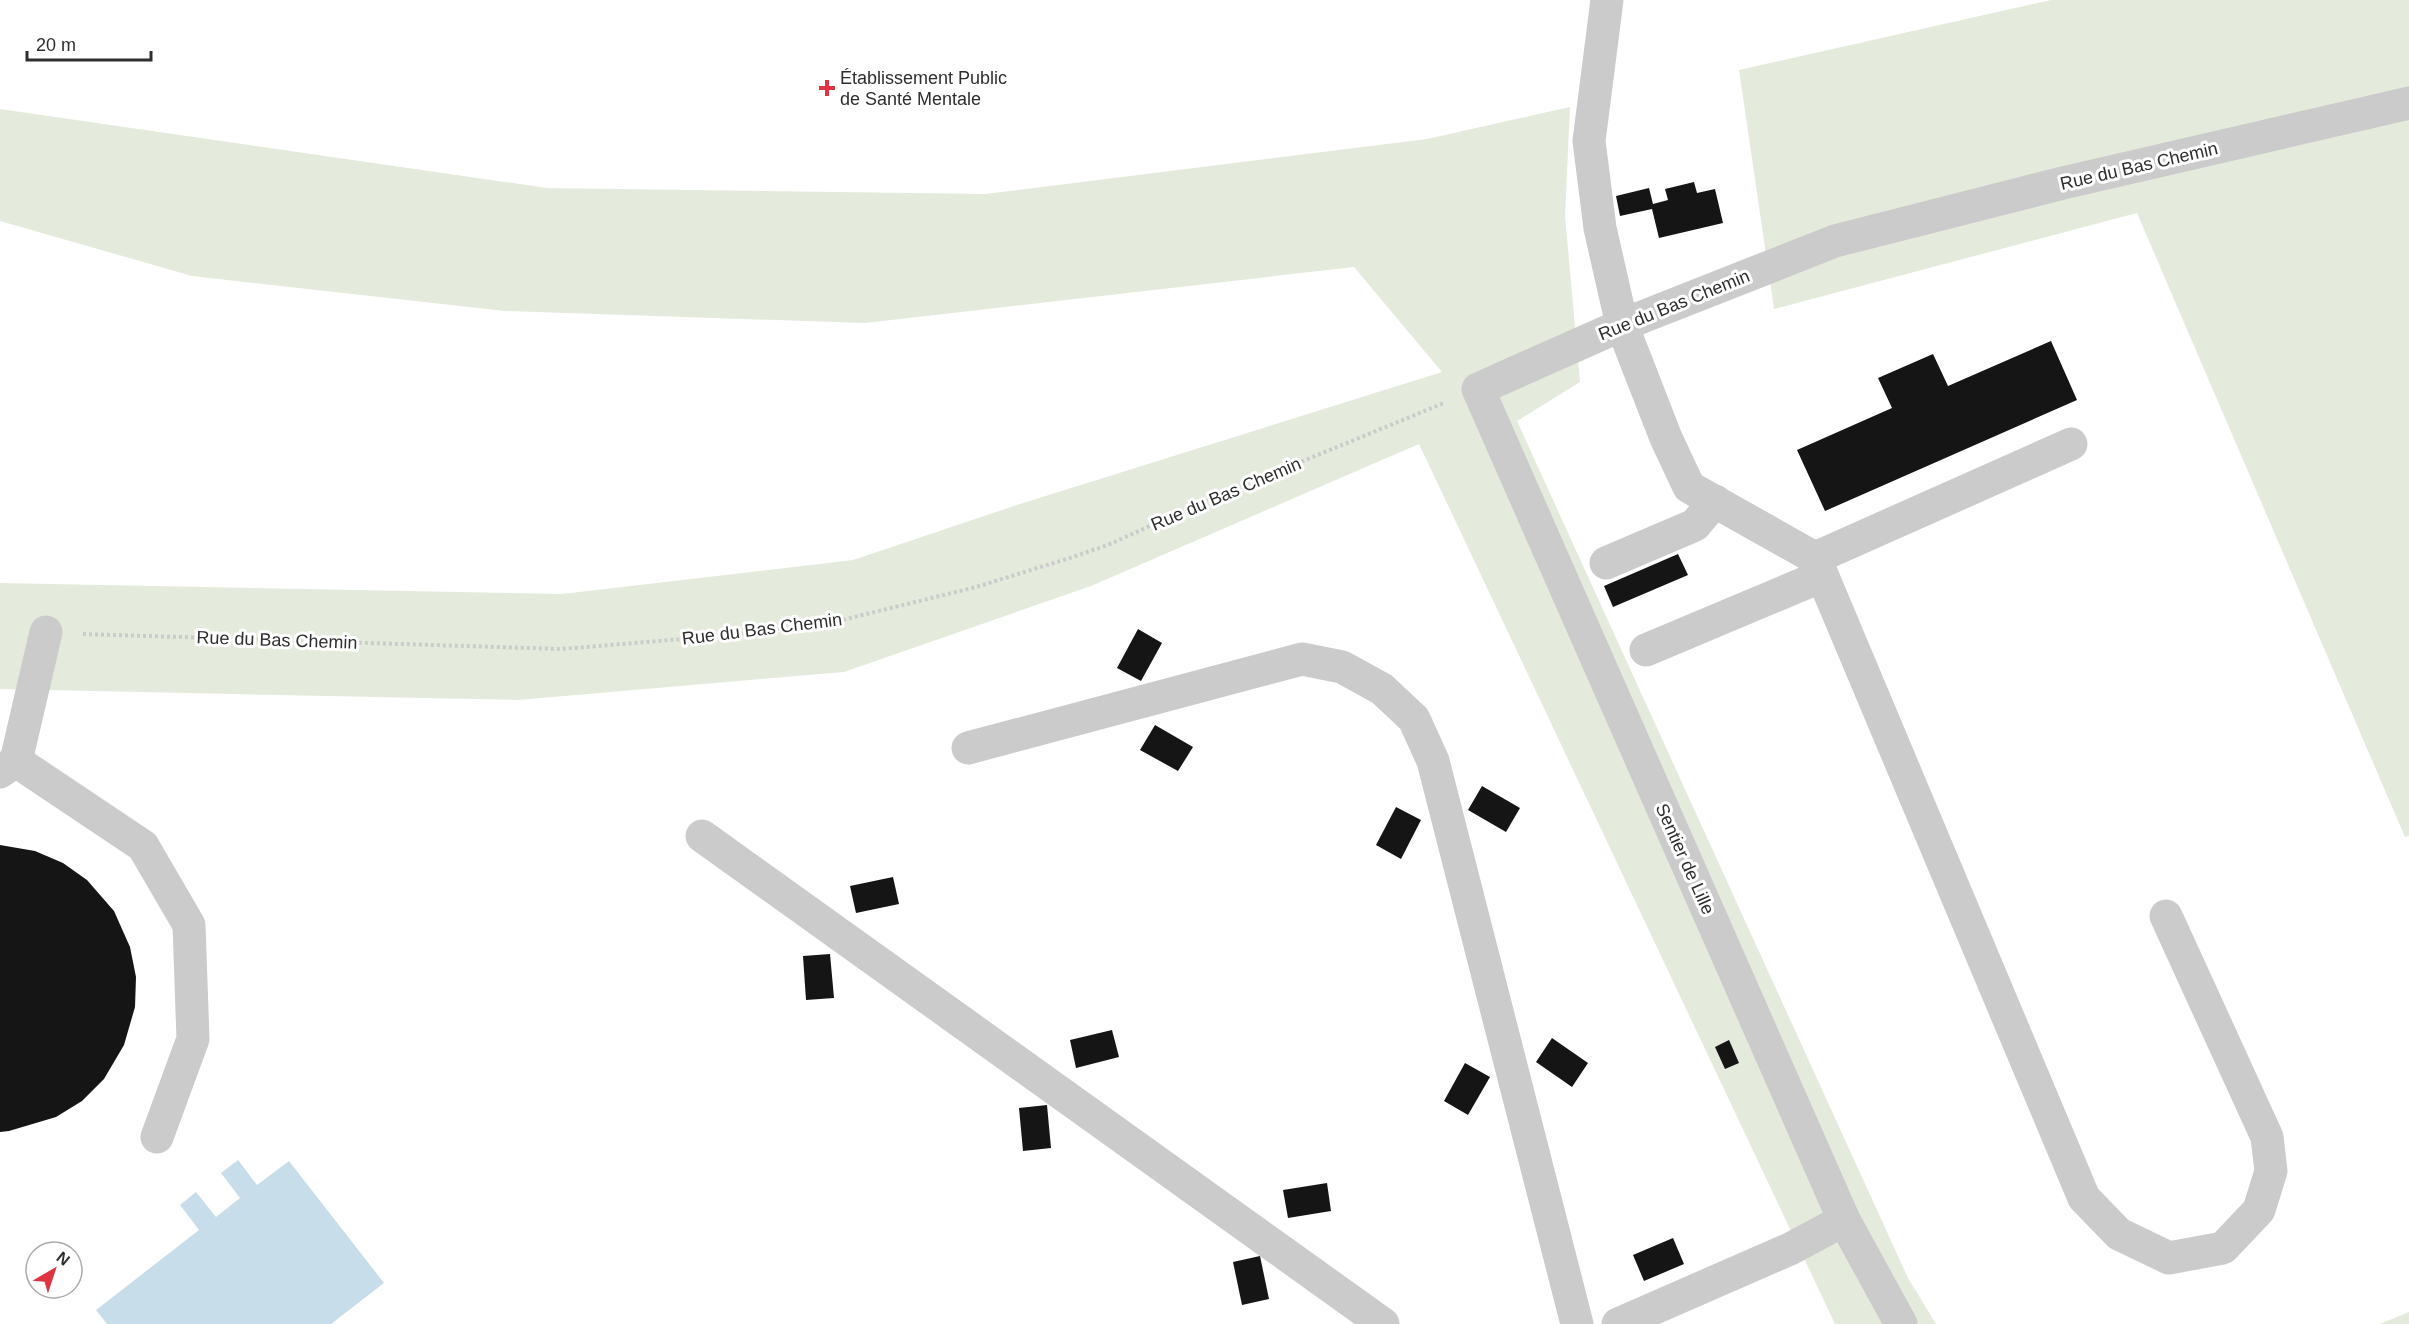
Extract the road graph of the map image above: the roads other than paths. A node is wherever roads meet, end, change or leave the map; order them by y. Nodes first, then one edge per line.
1 (1607, 0) edge
2 (2409, 103) edge
3 (1622, 325) junction
4 (1478, 389) joint
5 (2071, 444) dead end
6 (1715, 501) junction
7 (1606, 563) dead end
8 (1818, 567) junction
9 (46, 633) road end
10 (1646, 650) dead end
11 (968, 748) dead end
12 (8, 766) edge
13 (702, 836) dead end
14 (2166, 916) dead end
15 (157, 1137) dead end
16 (1844, 1220) junction
17 (1383, 1324) edge
18 (1577, 1324) edge
19 (1618, 1324) edge
20 (1901, 1324) edge

1 - 3 street
2 - 3 street, Rue du Bas Chemin
3 - 4 street, Rue du Bas Chemin
3 - 6 street
4 - 16 street, Sentier de Lille
5 - 8 street
6 - 7 street
6 - 8 street
8 - 10 street
8 - 14 street
9 - 12 street
11 - 18 street
12 - 15 street
13 - 17 street
16 - 19 street
16 - 20 street, Sentier de Lille

